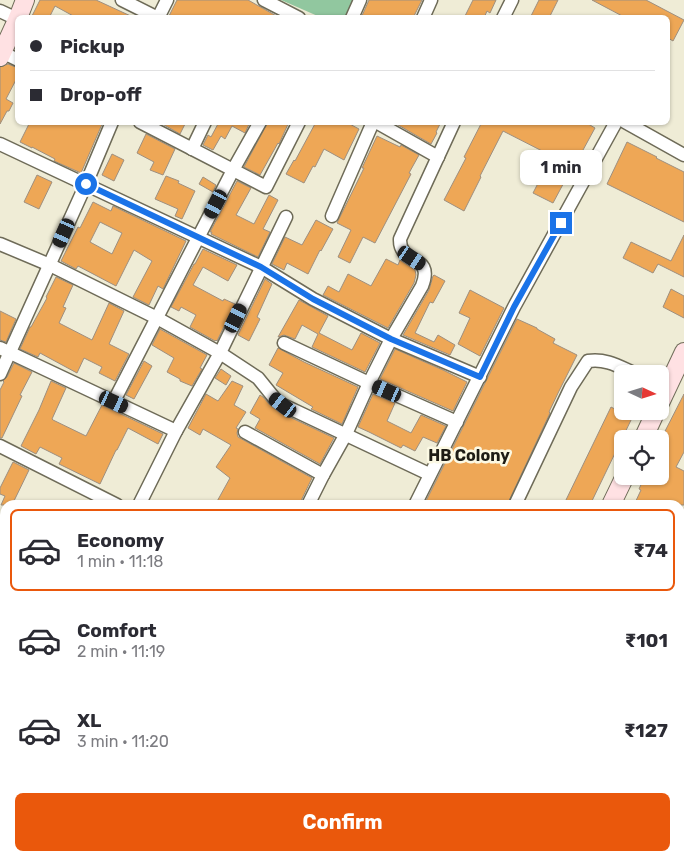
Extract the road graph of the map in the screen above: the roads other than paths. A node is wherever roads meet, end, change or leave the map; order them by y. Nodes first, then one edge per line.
1 (25, 0) edge
2 (122, 0) edge
3 (166, 0) edge
4 (264, 0) edge
5 (360, 0) edge
6 (431, 0) edge
7 (512, 0) edge
8 (0, 10) edge
9 (18, 15) edge
10 (154, 15) edge
11 (159, 15) edge
12 (294, 15) edge
13 (353, 15) edge
14 (424, 15) edge
15 (504, 15) edge
16 (15, 17) edge
17 (15, 26) edge
18 (7, 56) edge
19 (111, 125) edge
20 (146, 125) edge
21 (204, 125) edge
22 (258, 125) edge
23 (297, 125) edge
24 (373, 125) edge
25 (379, 125) edge
26 (453, 125) edge
27 (614, 125) edge
28 (630, 125) edge
29 (0, 144) edge
30 (192, 149) junction
31 (684, 155) edge
32 (438, 158) junction
33 (233, 170) junction
34 (86, 184) junction
35 (332, 216) dead end
36 (286, 217) dead end
37 (198, 237) junction
38 (0, 244) edge
39 (50, 265) junction
40 (261, 267) junction
41 (157, 318) junction
42 (391, 339) junction
43 (284, 343) dead end
44 (5, 350) edge
45 (684, 352) edge
46 (220, 353) junction
47 (615, 365) edge
48 (0, 374) edge
49 (480, 377) junction
50 (669, 380) edge
51 (369, 383) junction
52 (114, 402) junction
53 (457, 422) junction
54 (176, 431) junction
55 (245, 432) dead end
56 (346, 434) junction
57 (0, 446) edge
58 (429, 474) junction
59 (323, 475) junction
60 (621, 485) edge
61 (107, 500) edge
62 (141, 500) edge
63 (310, 500) edge
64 (417, 500) edge
65 (517, 500) edge
66 (613, 500) edge

1 - 9 street
2 - 10 street
3 - 11 street
4 - 12 street
5 - 13 street
6 - 14 street
7 - 15 street
8 - 16 street
17 - 18 street
19 - 34 street
20 - 30 street
21 - 30 street
22 - 33 street
23 - 33 street
24 - 35 street
25 - 32 street
26 - 32 street
27 - 49 street
28 - 31 street
29 - 34 street
30 - 33 street
32 - 42 street
33 - 37 street
34 - 37 street
34 - 39 street
36 - 40 street
37 - 40 street
37 - 41 street
38 - 39 street
39 - 41 street
39 - 44 street
40 - 42 street
40 - 46 street
41 - 46 street
41 - 52 street
42 - 49 street
42 - 51 street
43 - 51 street
44 - 48 street
44 - 52 street
45 - 50 street
46 - 54 street
46 - 56 street
47 - 65 street
49 - 53 street
51 - 53 street
51 - 56 street
52 - 54 street
53 - 58 street
54 - 62 street
55 - 59 street
56 - 58 street
56 - 59 street
57 - 61 street
58 - 64 street
59 - 63 street
60 - 66 street

